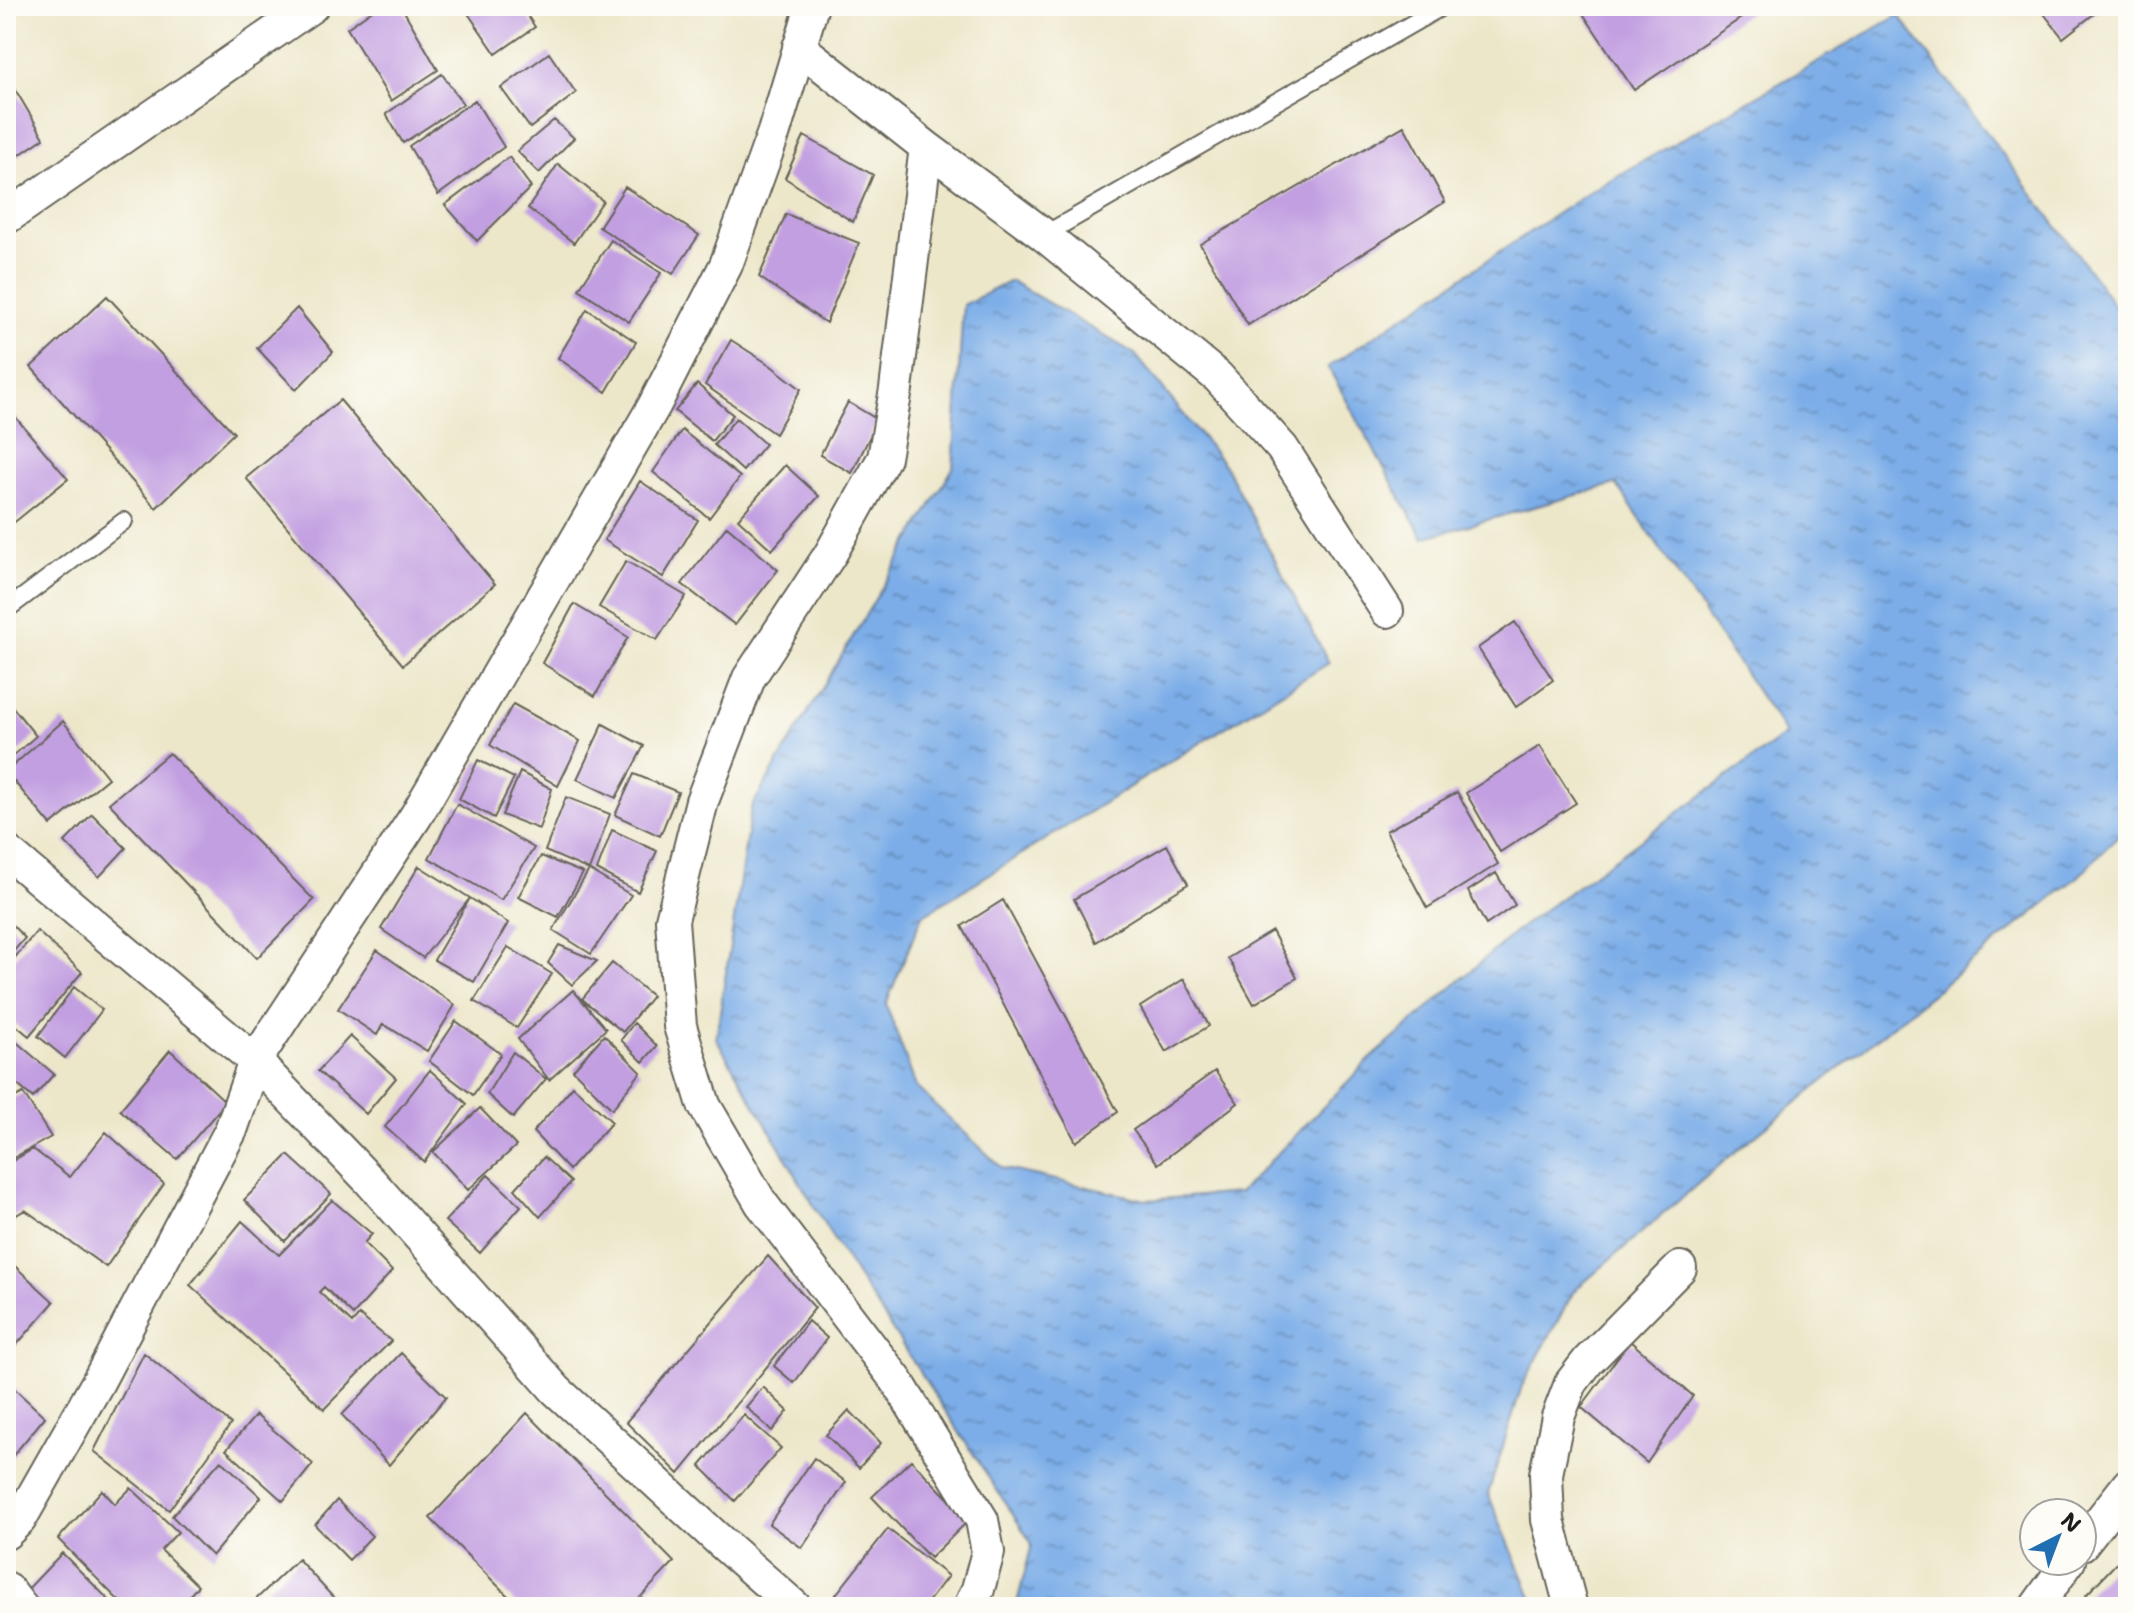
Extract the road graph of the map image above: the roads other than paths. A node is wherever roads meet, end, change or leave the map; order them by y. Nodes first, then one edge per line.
1 (312, 6) edge
2 (812, 6) edge
3 (1443, 6) edge
4 (1422, 12) edge
5 (799, 47) junction
6 (926, 147) junction
7 (6, 218) edge
8 (1044, 235) junction
9 (124, 521) dead end
10 (6, 610) edge
11 (1387, 611) dead end
12 (6, 851) edge
13 (255, 1061) junction
14 (1680, 1268) dead end
15 (2128, 1485) edge
16 (2098, 1523) edge
17 (6, 1533) edge
18 (2058, 1577) edge
19 (6, 1588) edge
20 (21, 1607) edge
21 (795, 1607) edge
22 (970, 1607) edge
23 (1571, 1607) edge
24 (2036, 1607) edge

1 - 7 street
2 - 5 street
3 - 4 lane
4 - 8 lane
5 - 6 street
5 - 13 street
6 - 8 street
6 - 22 street
8 - 11 street
9 - 10 lane
12 - 13 street
13 - 17 street
13 - 21 street
14 - 23 street
15 - 16 street
18 - 24 street
19 - 20 street

